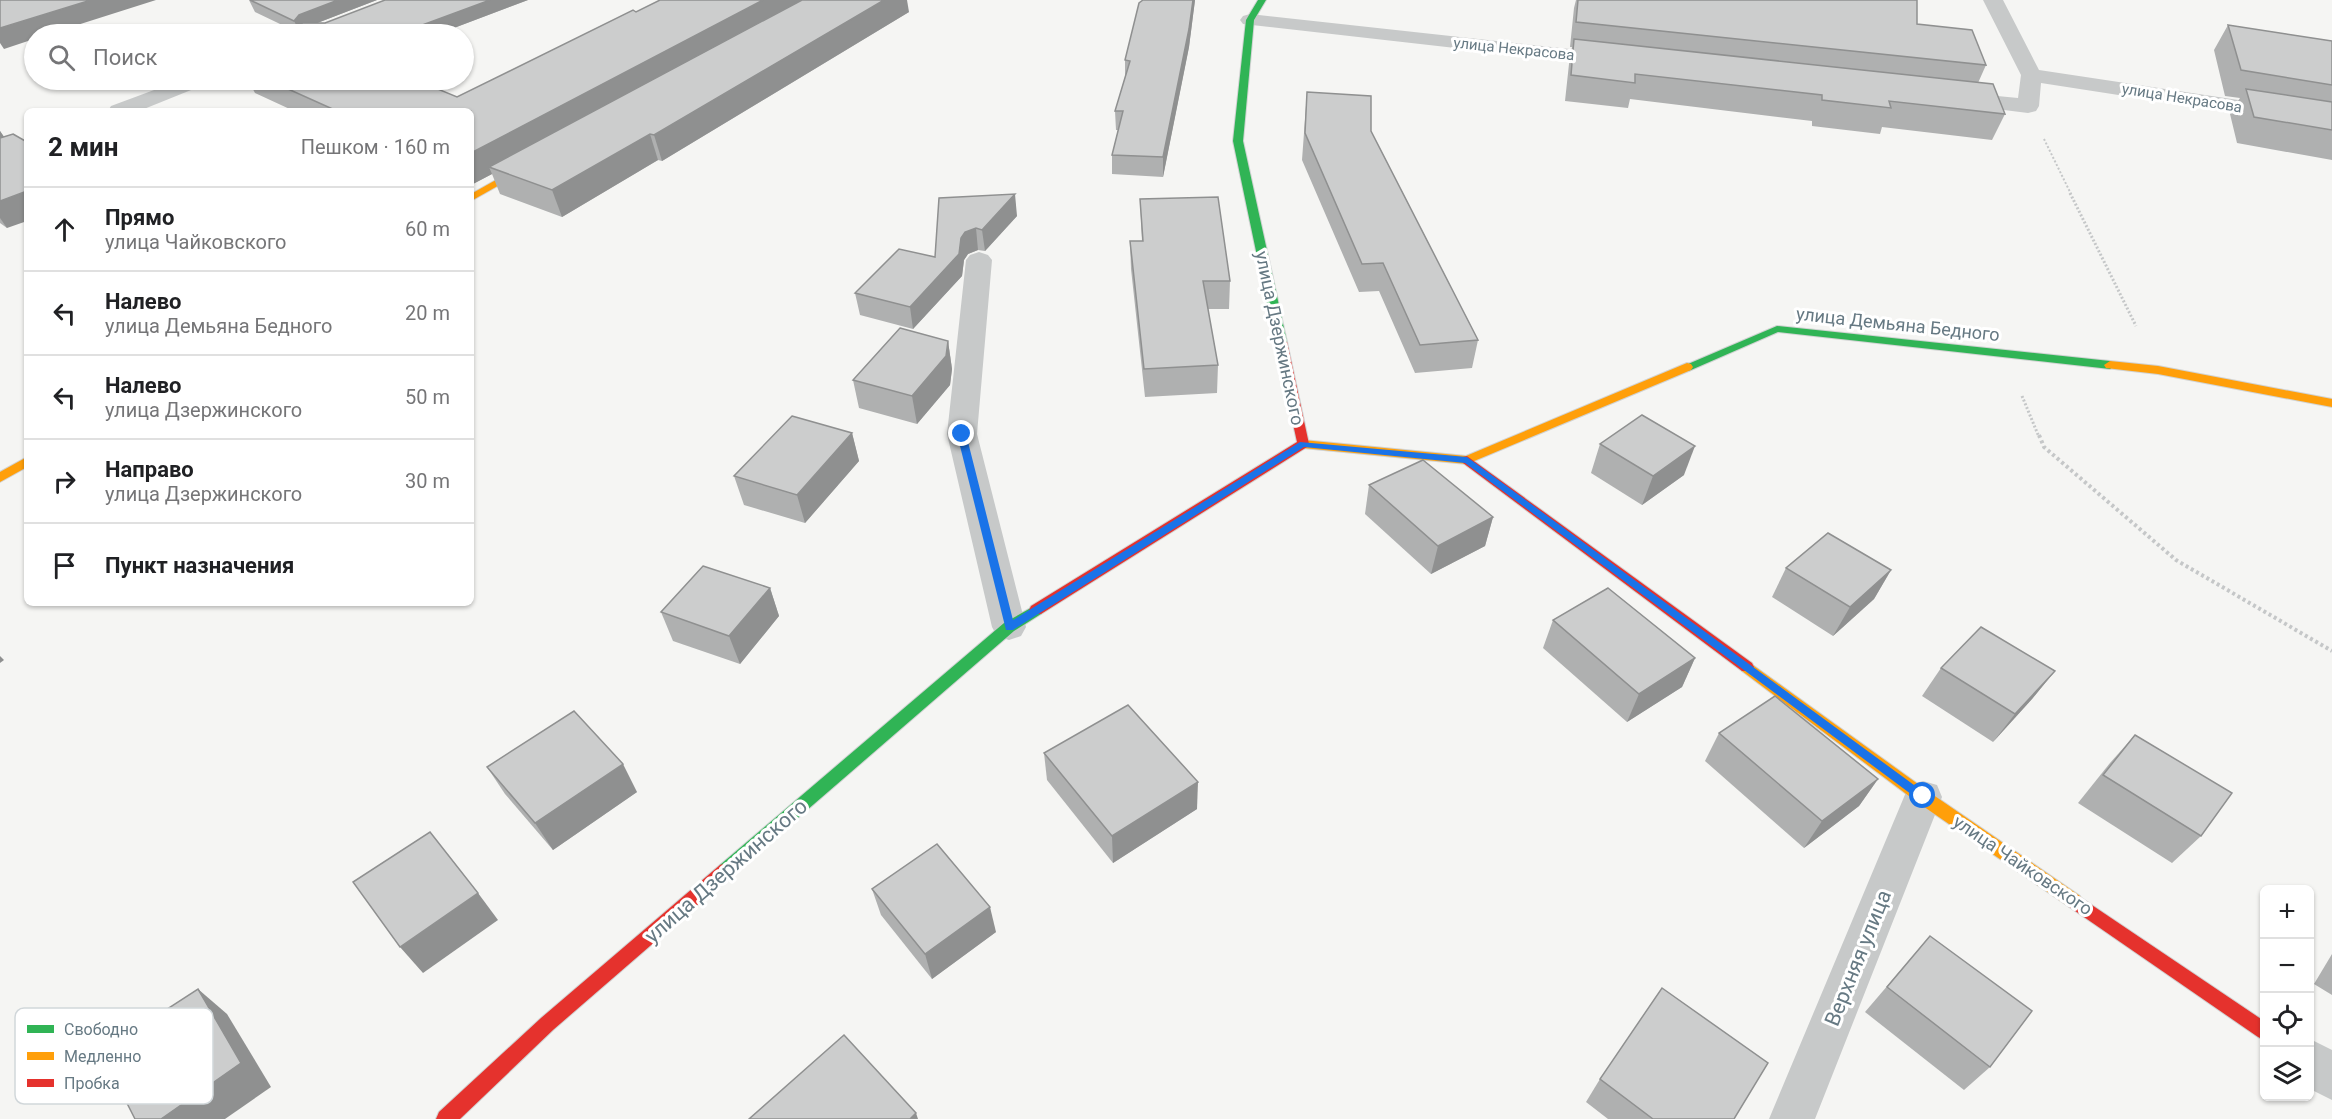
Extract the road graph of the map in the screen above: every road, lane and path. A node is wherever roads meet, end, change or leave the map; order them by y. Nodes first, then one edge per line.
1 (1262, 0) edge
2 (1994, 0) edge
3 (1250, 20) junction
4 (1639, 63) edge
5 (2031, 75) junction
6 (173, 90) edge
7 (1934, 95) edge
8 (2028, 106) junction
9 (127, 108) edge
10 (2332, 121) edge
11 (553, 152) edge
12 (474, 196) edge
13 (979, 260) dead end
14 (2003, 354) junction
15 (2158, 370) junction
16 (2332, 403) edge
17 (1303, 444) junction
18 (1467, 460) junction
19 (24, 463) edge
20 (0, 477) edge
21 (1009, 627) junction
22 (2332, 651) edge
23 (1923, 796) junction
24 (2260, 1028) edge
25 (2314, 1065) edge
26 (2332, 1077) edge
27 (446, 1119) edge
28 (1792, 1119) edge

1 - 3 street, улица Дзержинского
2 - 5 street
3 - 4 street, улица Некрасова
3 - 17 street, улица Дзержинского
5 - 8 street
5 - 10 street, улица Некрасова
6 - 9 street
7 - 8 street
8 - 15 path
11 - 12 street
13 - 21 street
14 - 15 street, улица Демьяна Бедного
14 - 18 street, улица Демьяна Бедного
14 - 22 path
15 - 16 street, улица Демьяна Бедного
17 - 18 street, улица Демьяна Бедного
17 - 21 street, улица Дзержинского
18 - 23 street, улица Чайковского
19 - 20 street
21 - 27 street, улица Дзержинского
23 - 24 street, улица Чайковского
23 - 28 street, Верхняя улица
25 - 26 street

